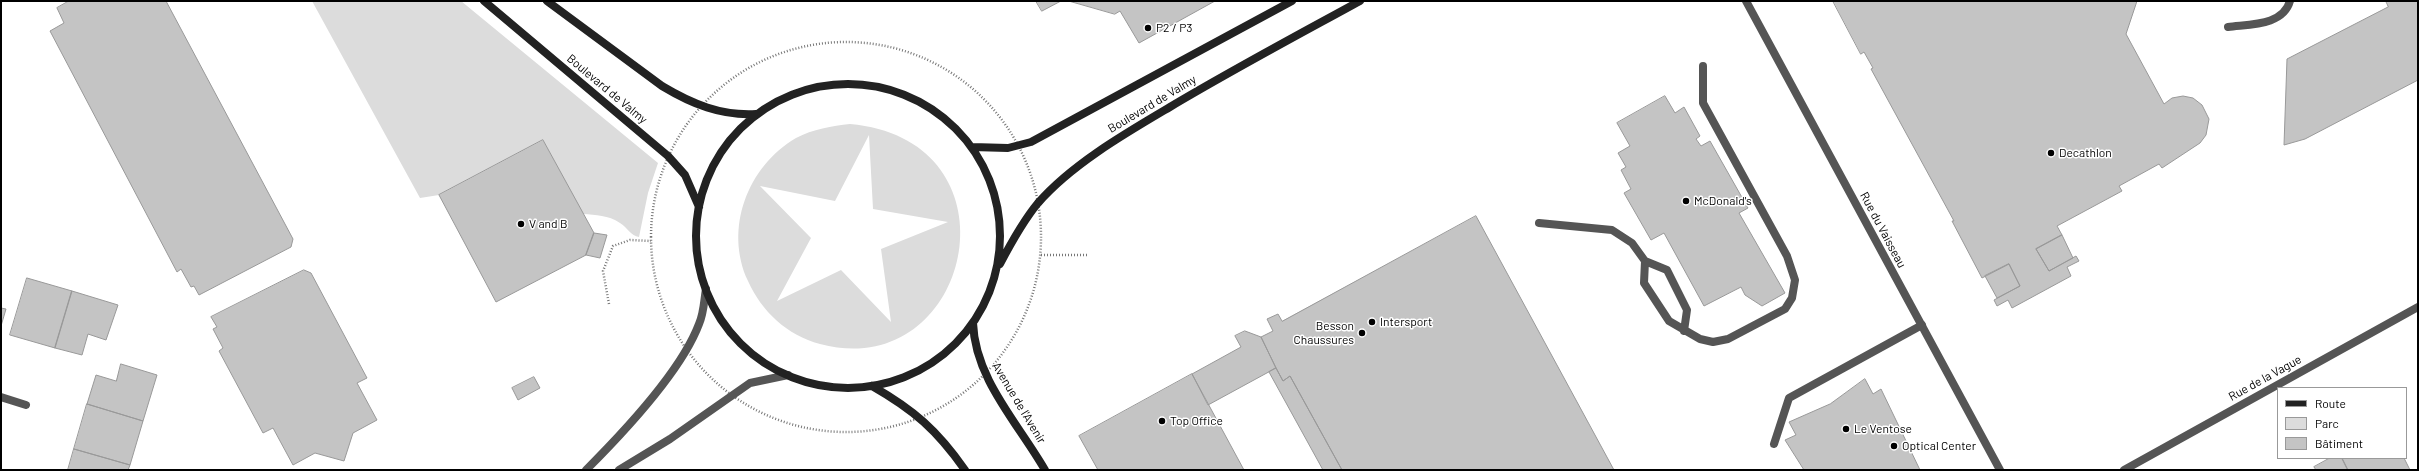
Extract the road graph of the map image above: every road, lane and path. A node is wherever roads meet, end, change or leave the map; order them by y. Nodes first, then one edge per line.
1 (484, 1) edge
2 (547, 1) edge
3 (1292, 1) edge
4 (1360, 1) edge
5 (1746, 1) edge
6 (2290, 1) edge
7 (2228, 27) dead end
8 (1703, 66) dead end
9 (701, 106) junction
10 (756, 114) junction
11 (1019, 146) junction
12 (972, 147) junction
13 (668, 156) junction
14 (1039, 202) junction
15 (699, 208) junction
16 (1539, 223) dead end
17 (651, 242) junction
18 (1041, 255) junction
19 (1087, 255) dead end
20 (1645, 261) junction
21 (996, 272) junction
22 (706, 288) junction
23 (609, 304) dead end
24 (2418, 307) edge
25 (973, 323) junction
26 (1922, 325) junction
27 (1684, 331) junction
28 (686, 350) junction
29 (788, 375) junction
30 (986, 375) junction
31 (872, 386) junction
32 (731, 396) junction
33 (1, 397) edge
34 (26, 405) dead end
35 (921, 418) junction
36 (1774, 444) dead end
37 (586, 470) edge
38 (619, 470) edge
39 (965, 470) edge
40 (1045, 470) edge
41 (2000, 470) edge
42 (2124, 470) edge

1 - 13 main road, Boulevard de Valmy
2 - 9 main road
3 - 11 main road, Boulevard de Valmy
4 - 14 main road, Boulevard de Valmy
5 - 26 street, Rue du Vaisseau
6 - 7 street
8 - 27 street
9 - 10 main road
9 - 11 path
9 - 13 path
10 - 12 main road
10 - 15 main road
11 - 12 main road, Boulevard de Valmy
11 - 14 path
12 - 21 main road
13 - 15 main road, Boulevard de Valmy
13 - 17 path
14 - 18 path
14 - 21 main road, Boulevard de Valmy
15 - 22 main road
16 - 20 street
17 - 23 path
17 - 28 path
18 - 19 path
18 - 30 path
20 - 27 street
20 - 27 street
21 - 25 main road
22 - 28 street
22 - 29 main road
24 - 42 street, Rue de la Vague
25 - 30 main road, Avenue de l'Avenir
25 - 31 main road
26 - 36 street
26 - 41 street, Rue du Vaisseau
28 - 32 path
28 - 37 street
29 - 31 main road
29 - 32 street
30 - 35 path
30 - 40 main road, Avenue de l'Avenir
31 - 35 main road
32 - 35 path
32 - 38 street
33 - 34 street
35 - 39 main road

